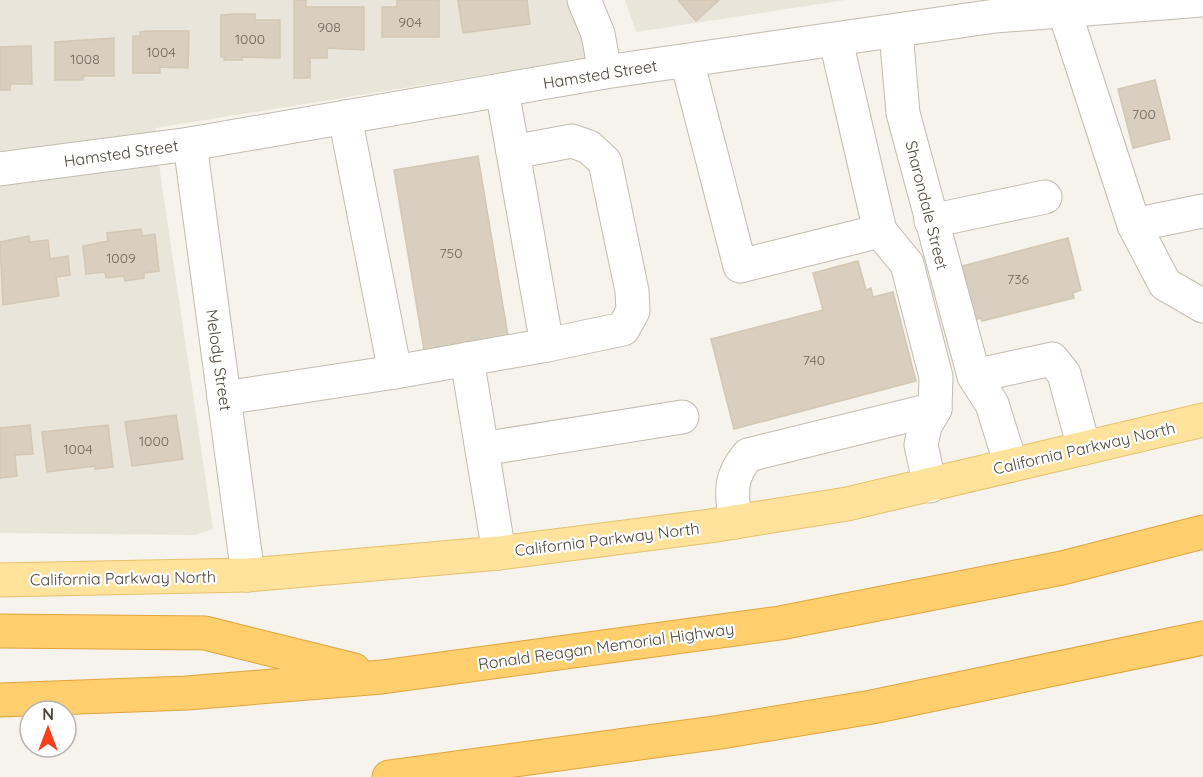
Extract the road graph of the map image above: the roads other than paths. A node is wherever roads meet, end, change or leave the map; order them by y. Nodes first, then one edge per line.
1 (584, 0) edge
2 (1203, 0) edge
3 (995, 8) edge
4 (1065, 10) junction
5 (896, 32) junction
6 (836, 41) junction
7 (687, 61) junction
8 (605, 72) junction
9 (502, 90) junction
10 (345, 117) junction
11 (190, 144) junction
12 (513, 153) junction
13 (0, 169) edge
14 (1045, 197) dead end
15 (1203, 211) edge
16 (931, 221) junction
17 (1134, 225) junction
18 (880, 231) junction
19 (1203, 306) edge
20 (547, 345) junction
21 (466, 359) junction
22 (395, 372) junction
23 (974, 376) junction
24 (224, 398) junction
25 (935, 409) junction
26 (682, 417) dead end
27 (1203, 420) edge
28 (1084, 448) junction
29 (482, 449) junction
30 (1011, 465) junction
31 (930, 486) junction
32 (735, 522) junction
33 (1203, 532) edge
34 (499, 553) junction
35 (248, 575) junction
36 (0, 580) edge
37 (0, 631) edge
38 (1203, 638) edge
39 (382, 677) junction
40 (0, 700) edge
41 (389, 777) edge

1 - 8 street
2 - 4 street, Hamsted Street
3 - 4 street, Hamsted Street
3 - 5 street, Hamsted Street
4 - 17 street
5 - 6 street, Hamsted Street
5 - 16 street, Sharondale Street
6 - 7 street, Hamsted Street
6 - 18 street
7 - 8 street, Hamsted Street
7 - 18 street
8 - 9 street, Hamsted Street
9 - 10 street, Hamsted Street
9 - 12 street
10 - 11 street, Hamsted Street
10 - 22 street
11 - 13 street, Hamsted Street
11 - 24 street, Melody Street
12 - 20 street
12 - 20 street
14 - 16 street
15 - 17 street
16 - 23 street, Sharondale Street
17 - 19 street
18 - 25 street
20 - 21 street
21 - 22 street
21 - 29 street
22 - 24 street
23 - 28 street
23 - 30 street, Sharondale Street
24 - 35 street, Melody Street
25 - 31 street
25 - 32 street
26 - 29 street
27 - 28 main road, California Parkway North
28 - 30 main road, California Parkway North
29 - 34 street
30 - 31 main road, California Parkway North
31 - 32 main road, California Parkway North
32 - 34 main road, California Parkway North
33 - 39 highway, Ronald Reagan Memorial Highway
34 - 35 main road, California Parkway North
35 - 36 main road, California Parkway North
37 - 39 highway
38 - 41 highway
39 - 40 highway, Ronald Reagan Memorial Highway

